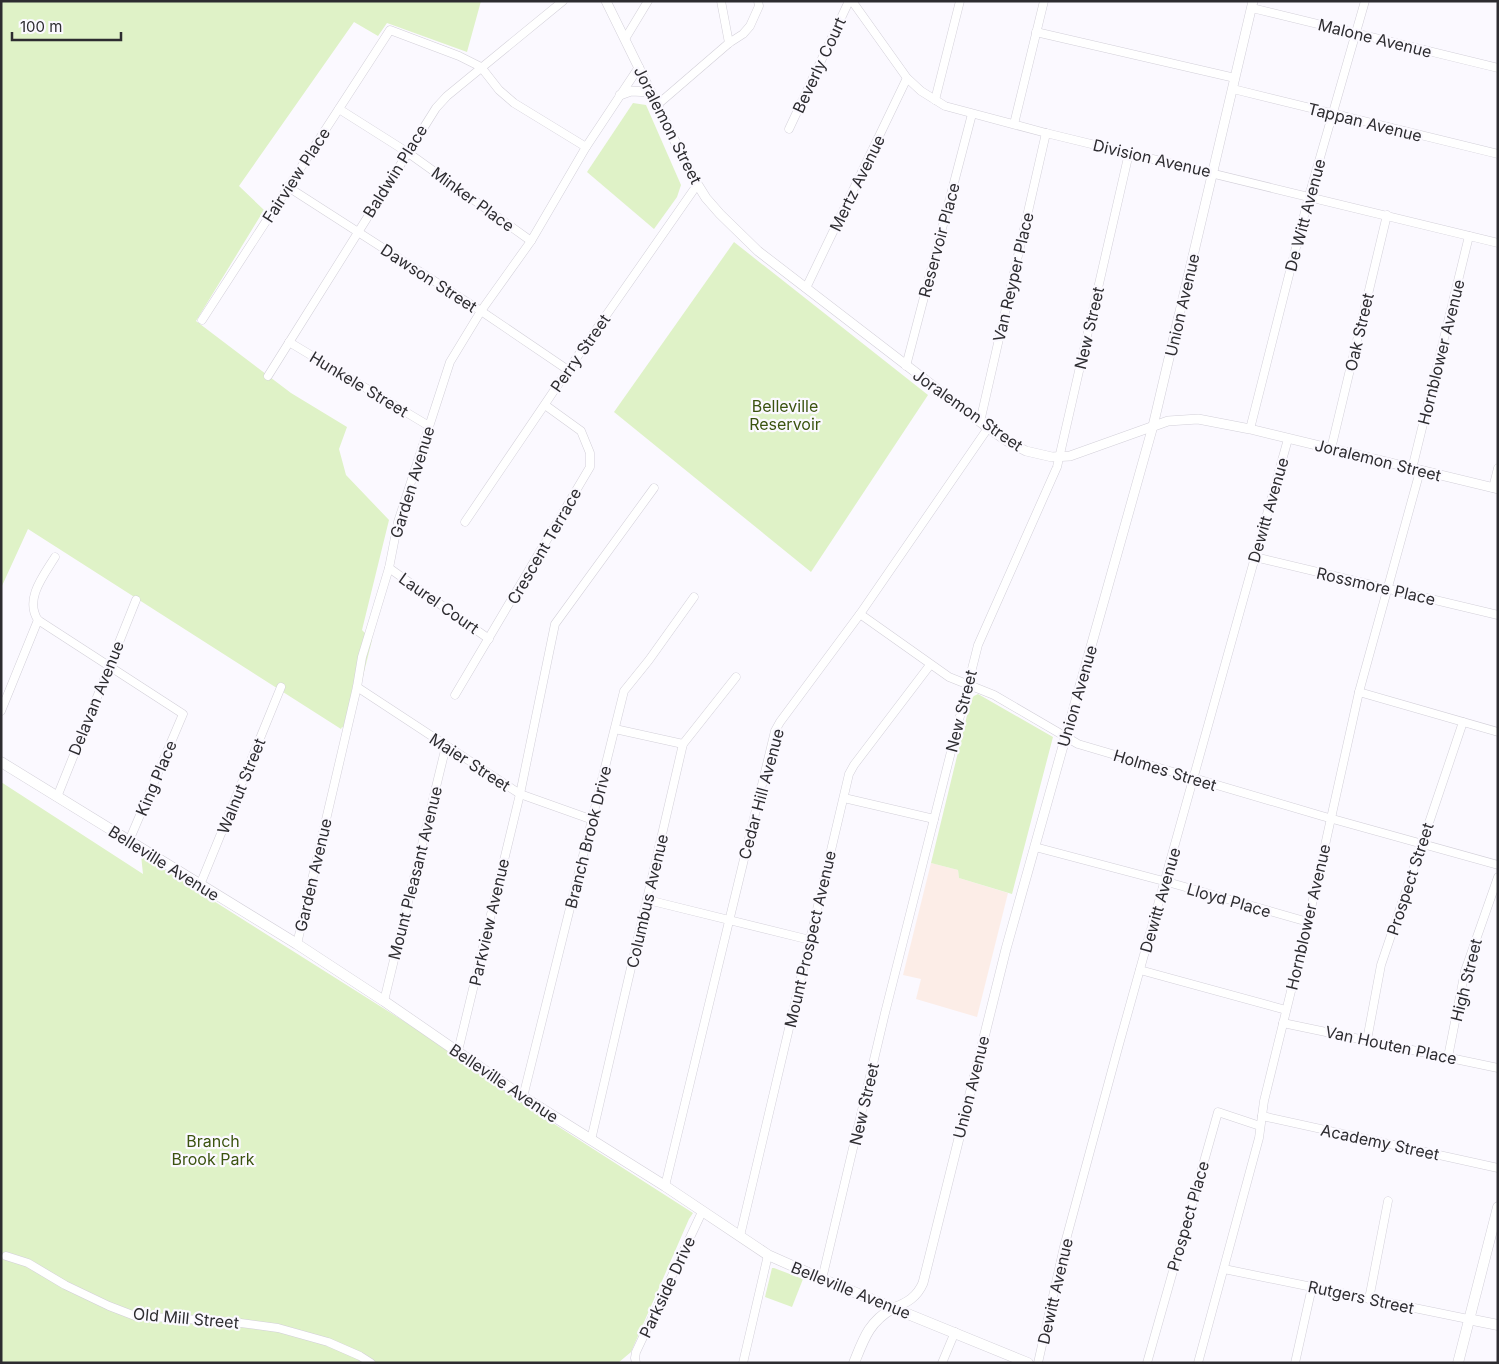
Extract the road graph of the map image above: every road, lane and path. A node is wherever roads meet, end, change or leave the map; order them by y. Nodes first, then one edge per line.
1 (563, 1) edge
2 (606, 1) edge
3 (648, 1) edge
4 (721, 1) edge
5 (758, 1) edge
6 (850, 1) edge
7 (960, 1) edge
8 (1044, 1) edge
9 (1365, 1) edge
10 (1253, 5) edge
11 (1036, 32) junction
12 (1356, 33) junction
13 (625, 39) junction
14 (729, 43) junction
15 (481, 67) junction
16 (638, 67) junction
17 (1498, 68) edge
18 (907, 78) junction
19 (1235, 78) junction
20 (1233, 89) junction
21 (651, 92) junction
22 (620, 96) junction
23 (936, 100) junction
24 (657, 105) junction
25 (339, 109) junction
26 (972, 114) junction
27 (1332, 114) junction
28 (1014, 124) junction
29 (789, 129) dead end
30 (1046, 133) junction
31 (586, 147) junction
32 (407, 152) junction
33 (1129, 153) junction
34 (1498, 154) edge
35 (1213, 172) junction
36 (697, 185) junction
37 (288, 187) junction
38 (1309, 196) junction
39 (1388, 216) junction
40 (357, 231) junction
41 (1469, 236) junction
42 (531, 241) junction
43 (1498, 243) edge
44 (806, 288) junction
45 (481, 311) junction
46 (202, 320) dead end
47 (289, 342) junction
48 (906, 366) junction
49 (568, 370) junction
50 (268, 376) dead end
51 (545, 405) junction
52 (980, 422) junction
53 (429, 426) junction
54 (1153, 426) junction
55 (988, 428) junction
56 (1250, 430) junction
57 (1288, 439) junction
58 (1332, 449) junction
59 (1059, 457) junction
60 (1498, 468) edge
61 (1416, 470) junction
62 (654, 488) dead end
63 (1495, 489) edge
64 (465, 522) dead end
65 (55, 557) dead end
66 (1255, 557) junction
67 (389, 568) junction
68 (1388, 589) junction
69 (694, 597) dead end
70 (136, 600) dead end
71 (860, 614) junction
72 (1498, 615) edge
73 (38, 620) junction
74 (489, 639) junction
75 (930, 665) junction
76 (110, 666) junction
77 (736, 676) dead end
78 (968, 685) junction
79 (281, 687) dead end
80 (357, 687) junction
81 (1359, 692) junction
82 (455, 695) dead end
83 (1, 711) edge
84 (1463, 722) junction
85 (615, 728) junction
86 (1498, 732) edge
87 (1066, 737) junction
88 (684, 744) junction
89 (446, 746) junction
90 (1, 762) edge
91 (1194, 778) junction
92 (520, 794) junction
93 (57, 797) junction
94 (844, 798) junction
95 (934, 819) junction
96 (1331, 819) junction
97 (592, 820) junction
98 (129, 841) junction
99 (1421, 845) junction
100 (1035, 847) junction
101 (1498, 864) edge
102 (1498, 877) edge
103 (1165, 881) junction
104 (200, 885) junction
105 (648, 900) junction
106 (729, 920) junction
107 (1308, 922) junction
108 (810, 940) junction
109 (297, 944) junction
110 (1140, 970) junction
111 (384, 1001) junction
112 (1286, 1010) junction
113 (1283, 1023) junction
114 (1367, 1040) junction
115 (458, 1051) junction
116 (1448, 1057) junction
117 (1498, 1068) edge
118 (523, 1098) junction
119 (1262, 1116) junction
120 (1260, 1126) junction
121 (591, 1140) junction
122 (1498, 1168) edge
123 (665, 1186) junction
124 (1388, 1201) dead end
125 (1498, 1206) edge
126 (702, 1212) junction
127 (740, 1236) junction
128 (768, 1254) junction
129 (6, 1256) dead end
130 (1224, 1269) junction
131 (822, 1279) junction
132 (1312, 1287) junction
133 (1369, 1299) junction
134 (893, 1308) junction
135 (1468, 1319) junction
136 (1498, 1325) edge
137 (954, 1332) junction
138 (371, 1363) edge
139 (636, 1363) edge
140 (743, 1363) edge
141 (854, 1363) edge
142 (942, 1363) edge
143 (1028, 1363) edge
144 (1038, 1363) edge
145 (1147, 1363) edge
146 (1198, 1363) edge
147 (1295, 1363) edge
148 (1458, 1363) edge

1 - 15 street, Baldwin Place
2 - 13 street, Joralemon Street
3 - 13 street
4 - 14 street
5 - 14 street
6 - 18 street, Division Avenue
6 - 29 street, Beverly Court
7 - 23 street
8 - 11 street
9 - 12 street, De Witt Avenue
10 - 12 street, Malone Avenue
10 - 19 street, Union Avenue
11 - 19 street
11 - 28 street
12 - 17 street, Malone Avenue
12 - 27 street, De Witt Avenue
13 - 16 street, Joralemon Street
14 - 24 street
15 - 25 street, Fairview Place
15 - 31 street
15 - 32 street, Baldwin Place
16 - 21 street, Joralemon Street
16 - 22 street, Garden Avenue
18 - 23 street, Division Avenue
18 - 44 street, Mertz Avenue
19 - 20 street, Union Avenue
20 - 27 street, Tappan Avenue
20 - 35 street, Union Avenue
21 - 22 street
21 - 24 street, Joralemon Street
22 - 31 street, Garden Avenue
23 - 26 street, Division Avenue
24 - 36 street, Joralemon Street
25 - 32 street, Minker Place
25 - 37 street, Fairview Place
26 - 28 street, Division Avenue
26 - 48 street, Reservoir Place
27 - 34 street, Tappan Avenue
27 - 38 street, De Witt Avenue
28 - 30 street, Division Avenue
30 - 33 street, Division Avenue
30 - 52 street, Van Reyper Place
31 - 42 street, Garden Avenue
32 - 40 street, Baldwin Place
32 - 42 street, Minker Place
33 - 35 street, Division Avenue
33 - 59 street, New Street
35 - 38 street, Division Avenue
35 - 54 street, Union Avenue
36 - 44 street, Joralemon Street
36 - 49 street, Perry Street
37 - 40 street, Dawson Street
37 - 46 street, Fairview Place
38 - 39 street, Division Avenue
38 - 56 street, De Witt Avenue
39 - 41 street, Division Avenue
39 - 58 street, Oak Street
40 - 45 street, Dawson Street
40 - 47 street, Baldwin Place
41 - 43 street, Division Avenue
41 - 61 street, Hornblower Avenue
42 - 45 street, Garden Avenue
44 - 48 street, Joralemon Street
45 - 49 street, Dawson Street
45 - 53 street, Garden Avenue
47 - 50 street, Baldwin Place
47 - 53 street, Hunkele Street
48 - 52 street, Joralemon Street
49 - 51 street, Perry Street
51 - 64 street, Perry Street
51 - 74 street, Crescent Terrace
52 - 55 street, Joralemon Street
53 - 67 street, Garden Avenue
54 - 56 street, Joralemon Street
54 - 59 street, Joralemon Street
54 - 87 street, Union Avenue
55 - 59 street, Joralemon Street
55 - 71 street, Cedar Hill Avenue
56 - 57 street, Joralemon Street
57 - 58 street, Joralemon Street
57 - 66 street, Dewitt Avenue
58 - 61 street, Joralemon Street
59 - 78 street, New Street
60 - 63 street
61 - 63 street, Joralemon Street
61 - 68 street, Hornblower Avenue
62 - 92 street, Parkview Avenue
65 - 73 street
66 - 68 street, Rossmore Place
66 - 91 street, Dewitt Avenue
67 - 74 street, Laurel Court
67 - 80 street, Garden Avenue
68 - 72 street, Rossmore Place
68 - 81 street, Hornblower Avenue
69 - 85 street, Branch Brook Drive
70 - 76 street, Delavan Avenue
71 - 75 street, Holmes Street
71 - 106 street, Cedar Hill Avenue
73 - 76 street
73 - 83 street
74 - 82 street, Crescent Terrace
75 - 78 street, Holmes Street
75 - 94 street, Mount Prospect Avenue
76 - 93 street, Delavan Avenue
76 - 98 street, King Place
77 - 88 street, Columbus Avenue
78 - 87 street, Holmes Street
78 - 95 street, New Street
79 - 104 street, Walnut Street
80 - 89 street, Maier Street
80 - 109 street, Garden Avenue
81 - 84 street
81 - 96 street, Hornblower Avenue
84 - 86 street
84 - 99 street, Prospect Street
85 - 88 street
85 - 97 street, Branch Brook Drive
87 - 91 street, Holmes Street
87 - 100 street, Union Avenue
88 - 105 street, Columbus Avenue
89 - 92 street, Maier Street
89 - 111 street, Mount Pleasant Avenue
90 - 93 main road, Belleville Avenue
91 - 96 street, Holmes Street
91 - 103 street, Dewitt Avenue
92 - 97 street, Maier Street
92 - 115 street, Parkview Avenue
93 - 98 main road, Belleville Avenue
94 - 95 street
94 - 108 street, Mount Prospect Avenue
95 - 131 street, New Street
96 - 99 street, Holmes Street
96 - 107 street, Hornblower Avenue
97 - 118 street, Branch Brook Drive
98 - 104 main road, Belleville Avenue
99 - 101 street, Holmes Street
99 - 114 street, Prospect Street
100 - 103 street, Lloyd Place
100 - 134 street, Union Avenue
102 - 116 street, High Street
103 - 107 street, Lloyd Place
103 - 110 street, Dewitt Avenue
104 - 109 main road, Belleville Avenue
105 - 106 street
105 - 121 street, Columbus Avenue
106 - 108 street
106 - 123 street, Cedar Hill Avenue
107 - 112 street, Hornblower Avenue
108 - 127 street, Mount Prospect Avenue
109 - 111 main road, Belleville Avenue
110 - 112 street
110 - 144 street, Dewitt Avenue
111 - 115 main road, Belleville Avenue
112 - 113 street, Hornblower Avenue
113 - 114 street, Van Houten Place
113 - 119 street, Hornblower Avenue
114 - 116 street, Van Houten Place
115 - 118 main road, Belleville Avenue
116 - 117 street, Van Houten Place
118 - 121 main road, Belleville Avenue
119 - 120 street, Hornblower Avenue
119 - 122 street, Academy Street
120 - 130 street, Hornblower Avenue
120 - 145 street, Prospect Place
121 - 123 main road, Belleville Avenue
123 - 126 main road, Belleville Avenue
124 - 133 street
125 - 135 main road
126 - 127 main road, Belleville Avenue
126 - 139 street, Parkside Drive
127 - 128 main road, Belleville Avenue
128 - 131 main road, Belleville Avenue
128 - 140 street
129 - 138 street, Old Mill Street
130 - 132 street, Rutgers Street
130 - 146 street, Hornblower Avenue
131 - 134 main road, Belleville Avenue
132 - 133 street, Rutgers Street
132 - 147 street
133 - 135 street, Rutgers Street
134 - 137 main road, Belleville Avenue
134 - 141 main road, Union Avenue
135 - 136 main road, Rutgers Street
135 - 148 main road
137 - 142 street
137 - 143 main road, Belleville Avenue

